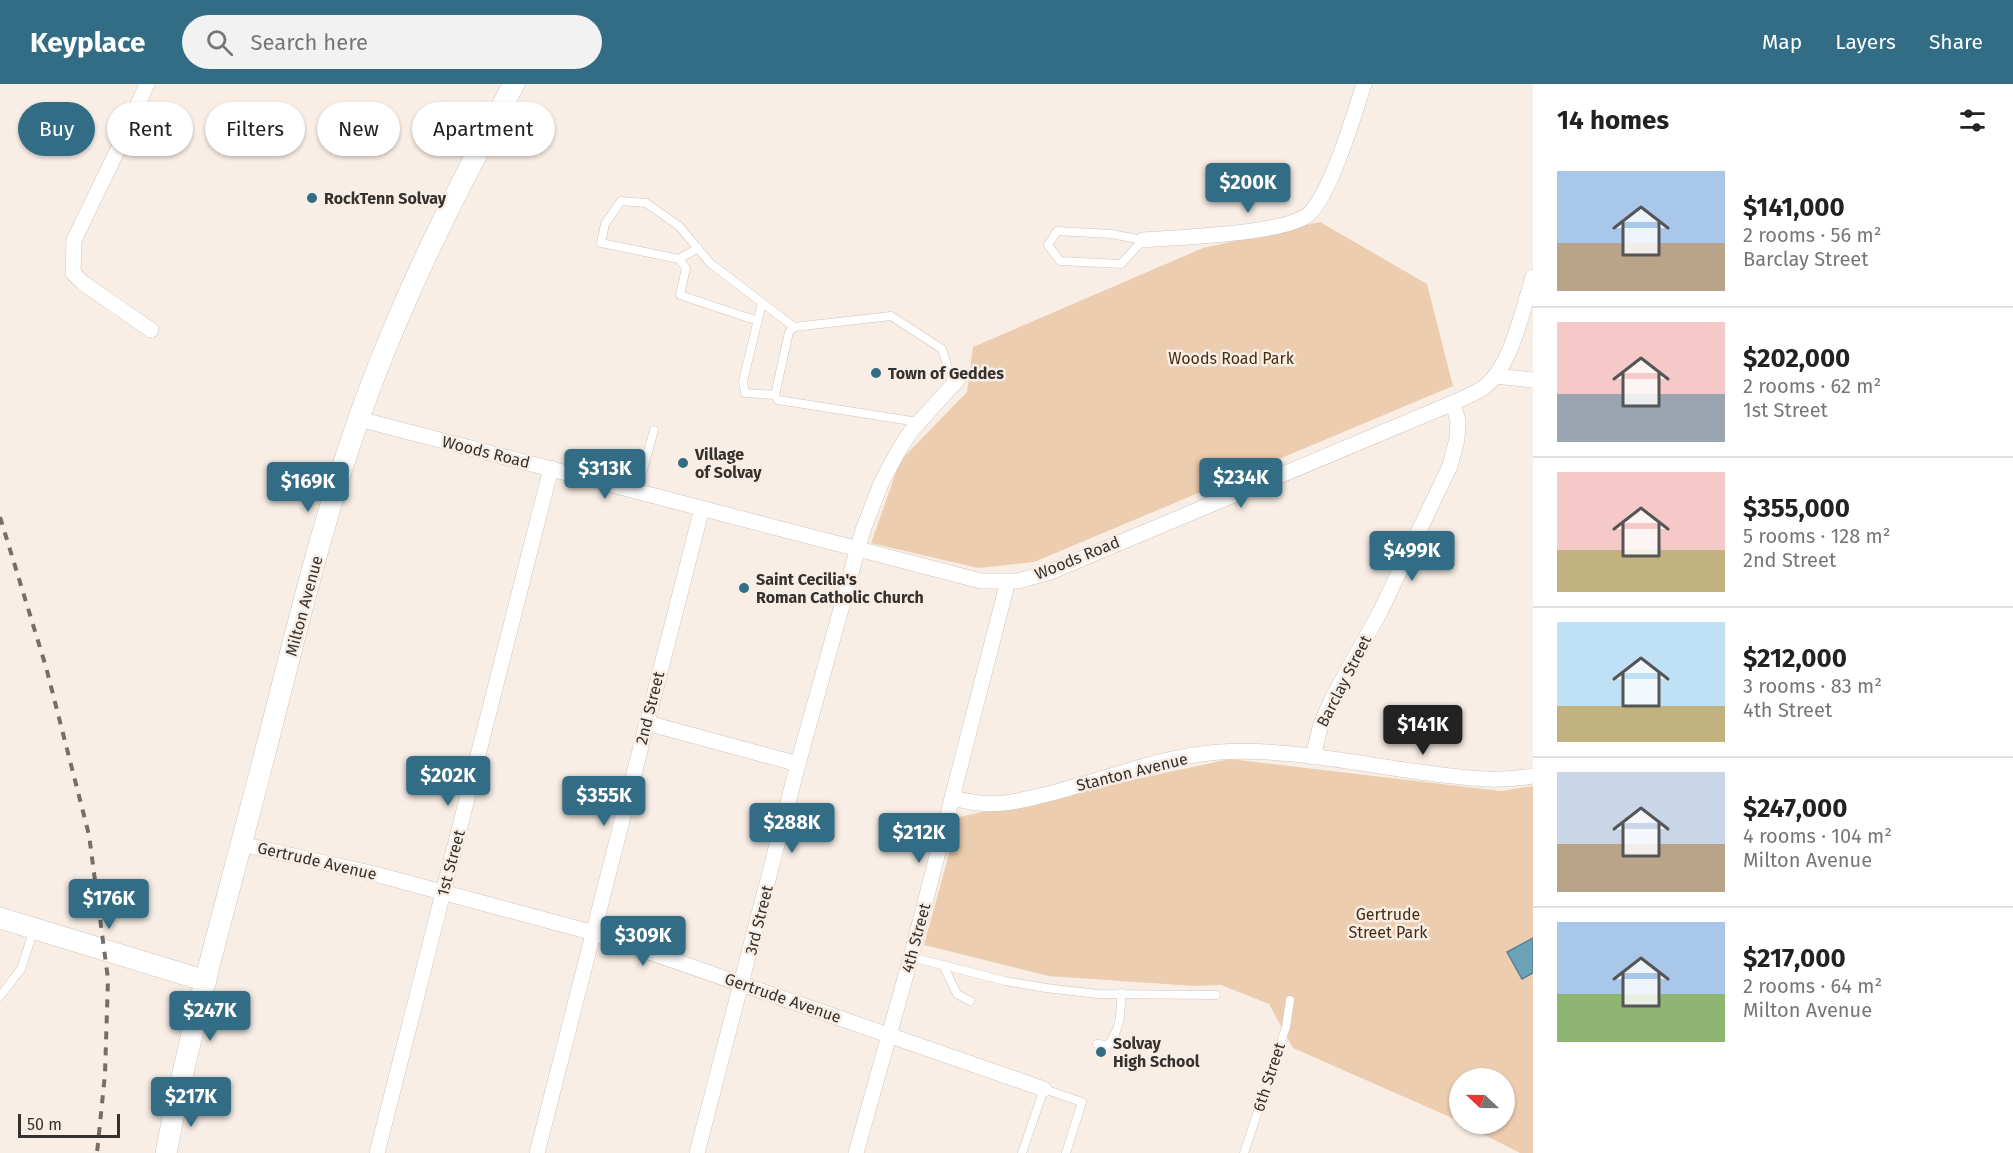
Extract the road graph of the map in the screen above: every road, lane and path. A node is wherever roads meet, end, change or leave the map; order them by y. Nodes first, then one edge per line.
1 (147, 84) edge
2 (514, 84) edge
3 (1364, 84) edge
4 (1143, 240) junction
5 (698, 248) junction
6 (679, 259) junction
7 (1533, 277) edge
8 (762, 303) junction
9 (758, 321) junction
10 (794, 327) junction
11 (151, 330) dead end
12 (1495, 376) junction
13 (1533, 380) edge
14 (956, 381) joint
15 (775, 395) junction
16 (1453, 403) junction
17 (359, 419) junction
18 (918, 422) junction
19 (654, 430) dead end
20 (551, 468) junction
21 (638, 491) junction
22 (702, 508) junction
23 (858, 549) junction
24 (1008, 581) junction
25 (646, 723) junction
26 (1313, 757) junction
27 (798, 764) junction
28 (1533, 776) edge
29 (953, 798) junction
30 (241, 844) junction
31 (443, 892) junction
32 (0, 918) edge
33 (34, 928) junction
34 (594, 933) junction
35 (911, 957) junction
36 (943, 965) junction
37 (206, 981) junction
38 (743, 983) junction
39 (1121, 993) junction
40 (1216, 995) dead end
41 (0, 996) edge
42 (1290, 1000) dead end
43 (970, 1001) dead end
44 (891, 1035) junction
45 (1097, 1044) dead end
46 (1044, 1089) junction
47 (166, 1153) edge
48 (377, 1153) edge
49 (537, 1153) edge
50 (697, 1153) edge
51 (856, 1153) edge
52 (1022, 1153) edge
53 (1066, 1153) edge
54 (1244, 1153) edge

1 - 11 street
2 - 17 main road, Milton Avenue
3 - 4 street
4 - 4 lane
5 - 6 lane
5 - 6 lane
5 - 8 lane
6 - 9 lane
7 - 12 street, Woods Road
8 - 9 lane
8 - 10 lane
9 - 15 lane
10 - 14 lane
10 - 15 lane
12 - 13 street
12 - 16 street, Woods Road
14 - 18 street, 3rd Street
15 - 18 lane
16 - 24 street, Woods Road
16 - 26 street, Barclay Street
17 - 20 street, Woods Road
17 - 30 main road, Milton Avenue
18 - 23 street, 3rd Street
19 - 21 lane
20 - 21 street, Woods Road
20 - 31 street, 1st Street
21 - 22 street, Woods Road
22 - 23 street, Woods Road
22 - 25 street, 2nd Street
23 - 24 street, Woods Road
23 - 27 street, 3rd Street
24 - 29 street, 4th Street
25 - 27 street
25 - 34 street, 2nd Street
26 - 28 street
26 - 29 street, Stanton Avenue
27 - 38 street, 3rd Street
29 - 35 street, 4th Street
30 - 31 street, Gertrude Avenue
30 - 37 main road, Milton Avenue
31 - 34 street, Gertrude Avenue
31 - 48 street, 1st Street
32 - 33 main road
33 - 37 main road
33 - 41 lane
34 - 38 street, Gertrude Avenue
34 - 49 street, 2nd Street
35 - 36 lane
35 - 44 street, 4th Street
36 - 39 lane
36 - 43 lane
37 - 47 main road, Milton Avenue
38 - 44 street, Gertrude Avenue
38 - 50 street, 3rd Street
39 - 40 lane
39 - 45 lane
42 - 54 lane, 6th Street
44 - 46 street, Gertrude Avenue
44 - 51 street, 4th Street
46 - 52 lane
46 - 53 lane

